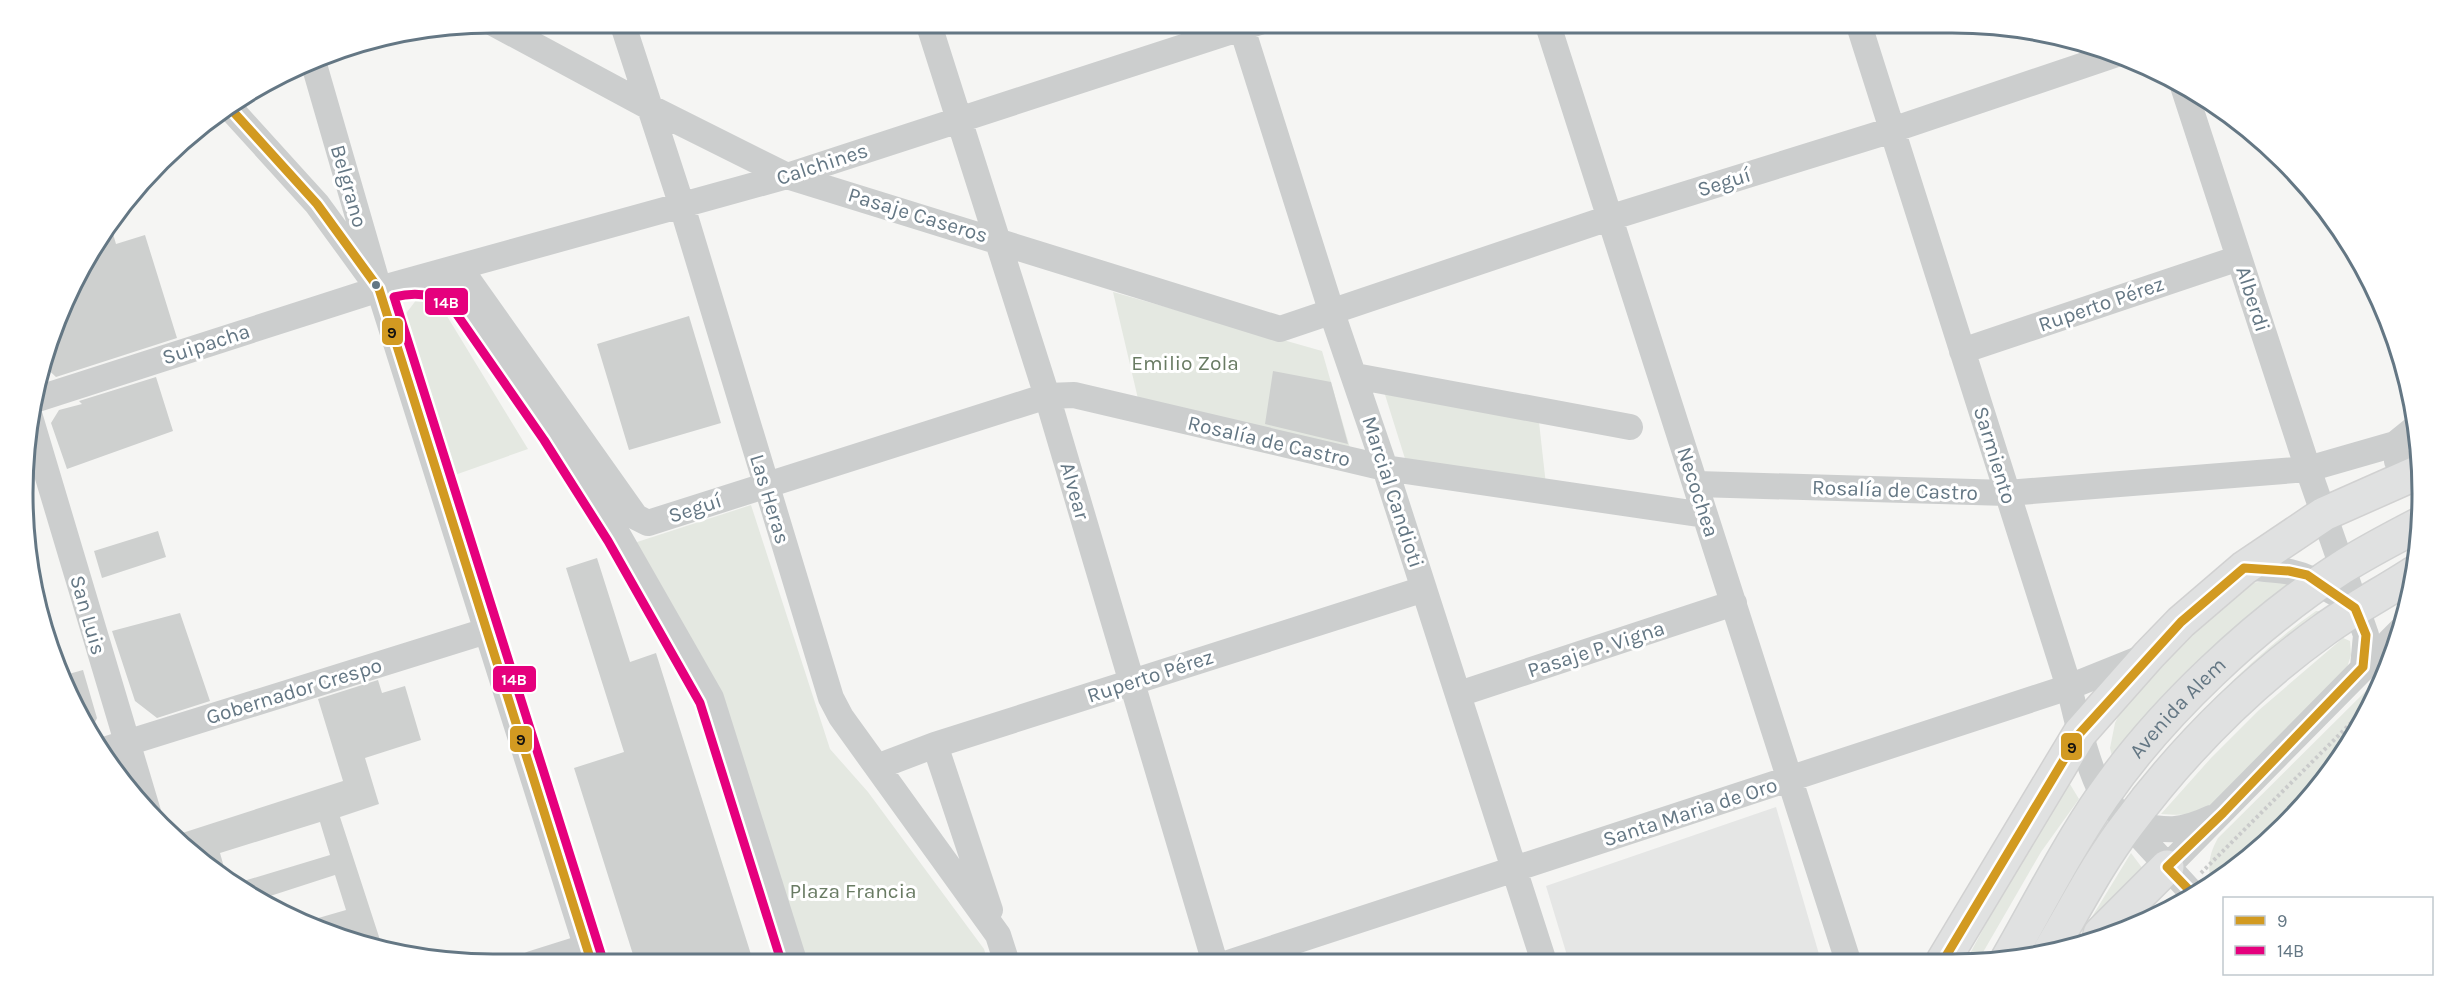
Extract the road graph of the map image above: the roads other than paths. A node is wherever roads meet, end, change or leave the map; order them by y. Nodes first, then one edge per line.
1 (512, 33) edge
2 (626, 33) edge
3 (931, 33) edge
4 (1220, 33) edge
5 (1250, 33) edge
6 (1550, 33) edge
7 (1861, 33) edge
8 (2104, 58) edge
9 (315, 69) edge
10 (2187, 98) edge
11 (651, 108) junction
12 (235, 113) edge
13 (959, 120) junction
14 (1892, 130) junction
15 (787, 176) junction
16 (682, 206) junction
17 (1609, 218) junction
18 (997, 239) junction
19 (2239, 258) junction
20 (459, 267) junction
21 (410, 280) junction
22 (379, 289) junction
23 (1332, 313) junction
24 (1962, 351) junction
25 (1355, 376) junction
26 (1047, 396) junction
27 (44, 397) edge
28 (1630, 427) dead end
29 (2408, 433) edge
30 (36, 439) edge
31 (2395, 444) junction
32 (1385, 468) junction
33 (2308, 469) junction
34 (2410, 475) edge
35 (1696, 484) junction
36 (766, 485) junction
37 (2007, 493) junction
38 (2324, 514) junction
39 (1705, 515) junction
40 (2410, 529) edge
41 (2244, 568) junction
42 (2331, 574) junction
43 (2404, 579) edge
44 (1424, 589) junction
45 (1734, 603) junction
46 (2355, 608) junction
47 (486, 631) junction
48 (2388, 643) edge
49 (2149, 655) junction
50 (2363, 667) junction
51 (1130, 682) junction
52 (2069, 687) junction
53 (1459, 694) junction
54 (2080, 733) junction
55 (126, 743) junction
56 (935, 745) junction
57 (110, 748) edge
58 (877, 767) junction
59 (1791, 778) junction
60 (141, 790) edge
61 (2103, 796) junction
62 (2223, 813) junction
63 (2127, 824) junction
64 (1516, 870) junction
65 (2182, 883) edge
66 (2117, 923) edge
67 (998, 935) junction
68 (2055, 942) edge
69 (2013, 950) edge
70 (589, 954) edge
71 (792, 954) edge
72 (1004, 954) edge
73 (1212, 954) edge
74 (1256, 954) edge
75 (1542, 954) edge
76 (1846, 954) edge
77 (1947, 954) edge

1 - 11 street, Pasaje Caseros
2 - 11 street, Las Heras
3 - 13 street, Alvear
4 - 13 street, Calchines
5 - 23 street, Marcial Candioti
6 - 17 street, Necochea
7 - 14 street, Sarmiento
8 - 14 street, Seguí
9 - 22 street, Belgrano
10 - 19 street, Alberdi
11 - 15 street, Pasaje Caseros
11 - 16 street, Las Heras
12 - 22 street
13 - 15 street, Calchines
13 - 18 street, Alvear
14 - 17 street, Seguí
14 - 24 street, Sarmiento
15 - 16 street, Calchines
15 - 18 street, Pasaje Caseros
16 - 20 street, Calchines
16 - 36 street, Las Heras
17 - 23 street, Seguí
17 - 35 street, Necochea
18 - 23 street, Pasaje Caseros
18 - 26 street, Alvear
19 - 24 street, Ruperto Pérez
19 - 33 street, Alberdi
20 - 21 street, Calchines
20 - 36 street, Seguí
21 - 22 street, Calchines
21 - 71 street
22 - 27 street, Suipacha
22 - 47 street, Belgrano
23 - 25 street, Marcial Candioti
24 - 37 street, Sarmiento
25 - 28 street
25 - 32 street, Marcial Candioti
26 - 32 street, Rosalía de Castro
26 - 36 street, Seguí
26 - 51 street, Alvear
29 - 31 street
30 - 55 street, San Luis
31 - 33 street, Rosalía de Castro
31 - 34 street
32 - 39 street, Rosalía de Castro
32 - 44 street, Marcial Candioti
33 - 37 street, Rosalía de Castro
33 - 38 street, Alberdi
34 - 38 main road
35 - 37 street, Rosalía de Castro
35 - 39 street, Necochea
36 - 58 street, Las Heras
37 - 52 street, Sarmiento
38 - 41 main road
38 - 42 street, Alberdi
39 - 45 street, Necochea
40 - 42 main road, Avenida Alem
41 - 42 street
41 - 49 main road
42 - 46 street, Alberdi
42 - 61 main road, Avenida Alem
43 - 46 main road, Avenida Alem
44 - 51 street, Ruperto Pérez
44 - 53 street, Marcial Candioti
45 - 53 street, Pasaje P. Vigna
45 - 59 street, Necochea
46 - 50 street, Alberdi
46 - 63 main road, Avenida Alem
47 - 55 street, Gobernador Crespo
47 - 70 street, Belgrano
48 - 50 street
49 - 52 street, Santa Maria de Oro
49 - 54 main road
50 - 62 street
51 - 56 street, Ruperto Pérez
51 - 73 street, Alvear
52 - 54 street, Sarmiento
52 - 59 street, Santa Maria de Oro
53 - 64 street, Marcial Candioti
54 - 61 street, Sarmiento
54 - 77 main road
55 - 57 street, Gobernador Crespo
55 - 60 street, San Luis
56 - 58 street, Ruperto Pérez
56 - 67 street, Las Heras
58 - 67 street, Las Heras
59 - 64 street, Santa Maria de Oro
59 - 76 street, Necochea
61 - 63 street, Sarmiento
61 - 69 main road, Avenida Alem
62 - 63 street
62 - 65 street
63 - 65 street, Sarmiento
63 - 68 main road, Avenida Alem
64 - 74 street, Santa Maria de Oro
64 - 75 street, Marcial Candioti
65 - 66 main road
67 - 72 street, Las Heras

